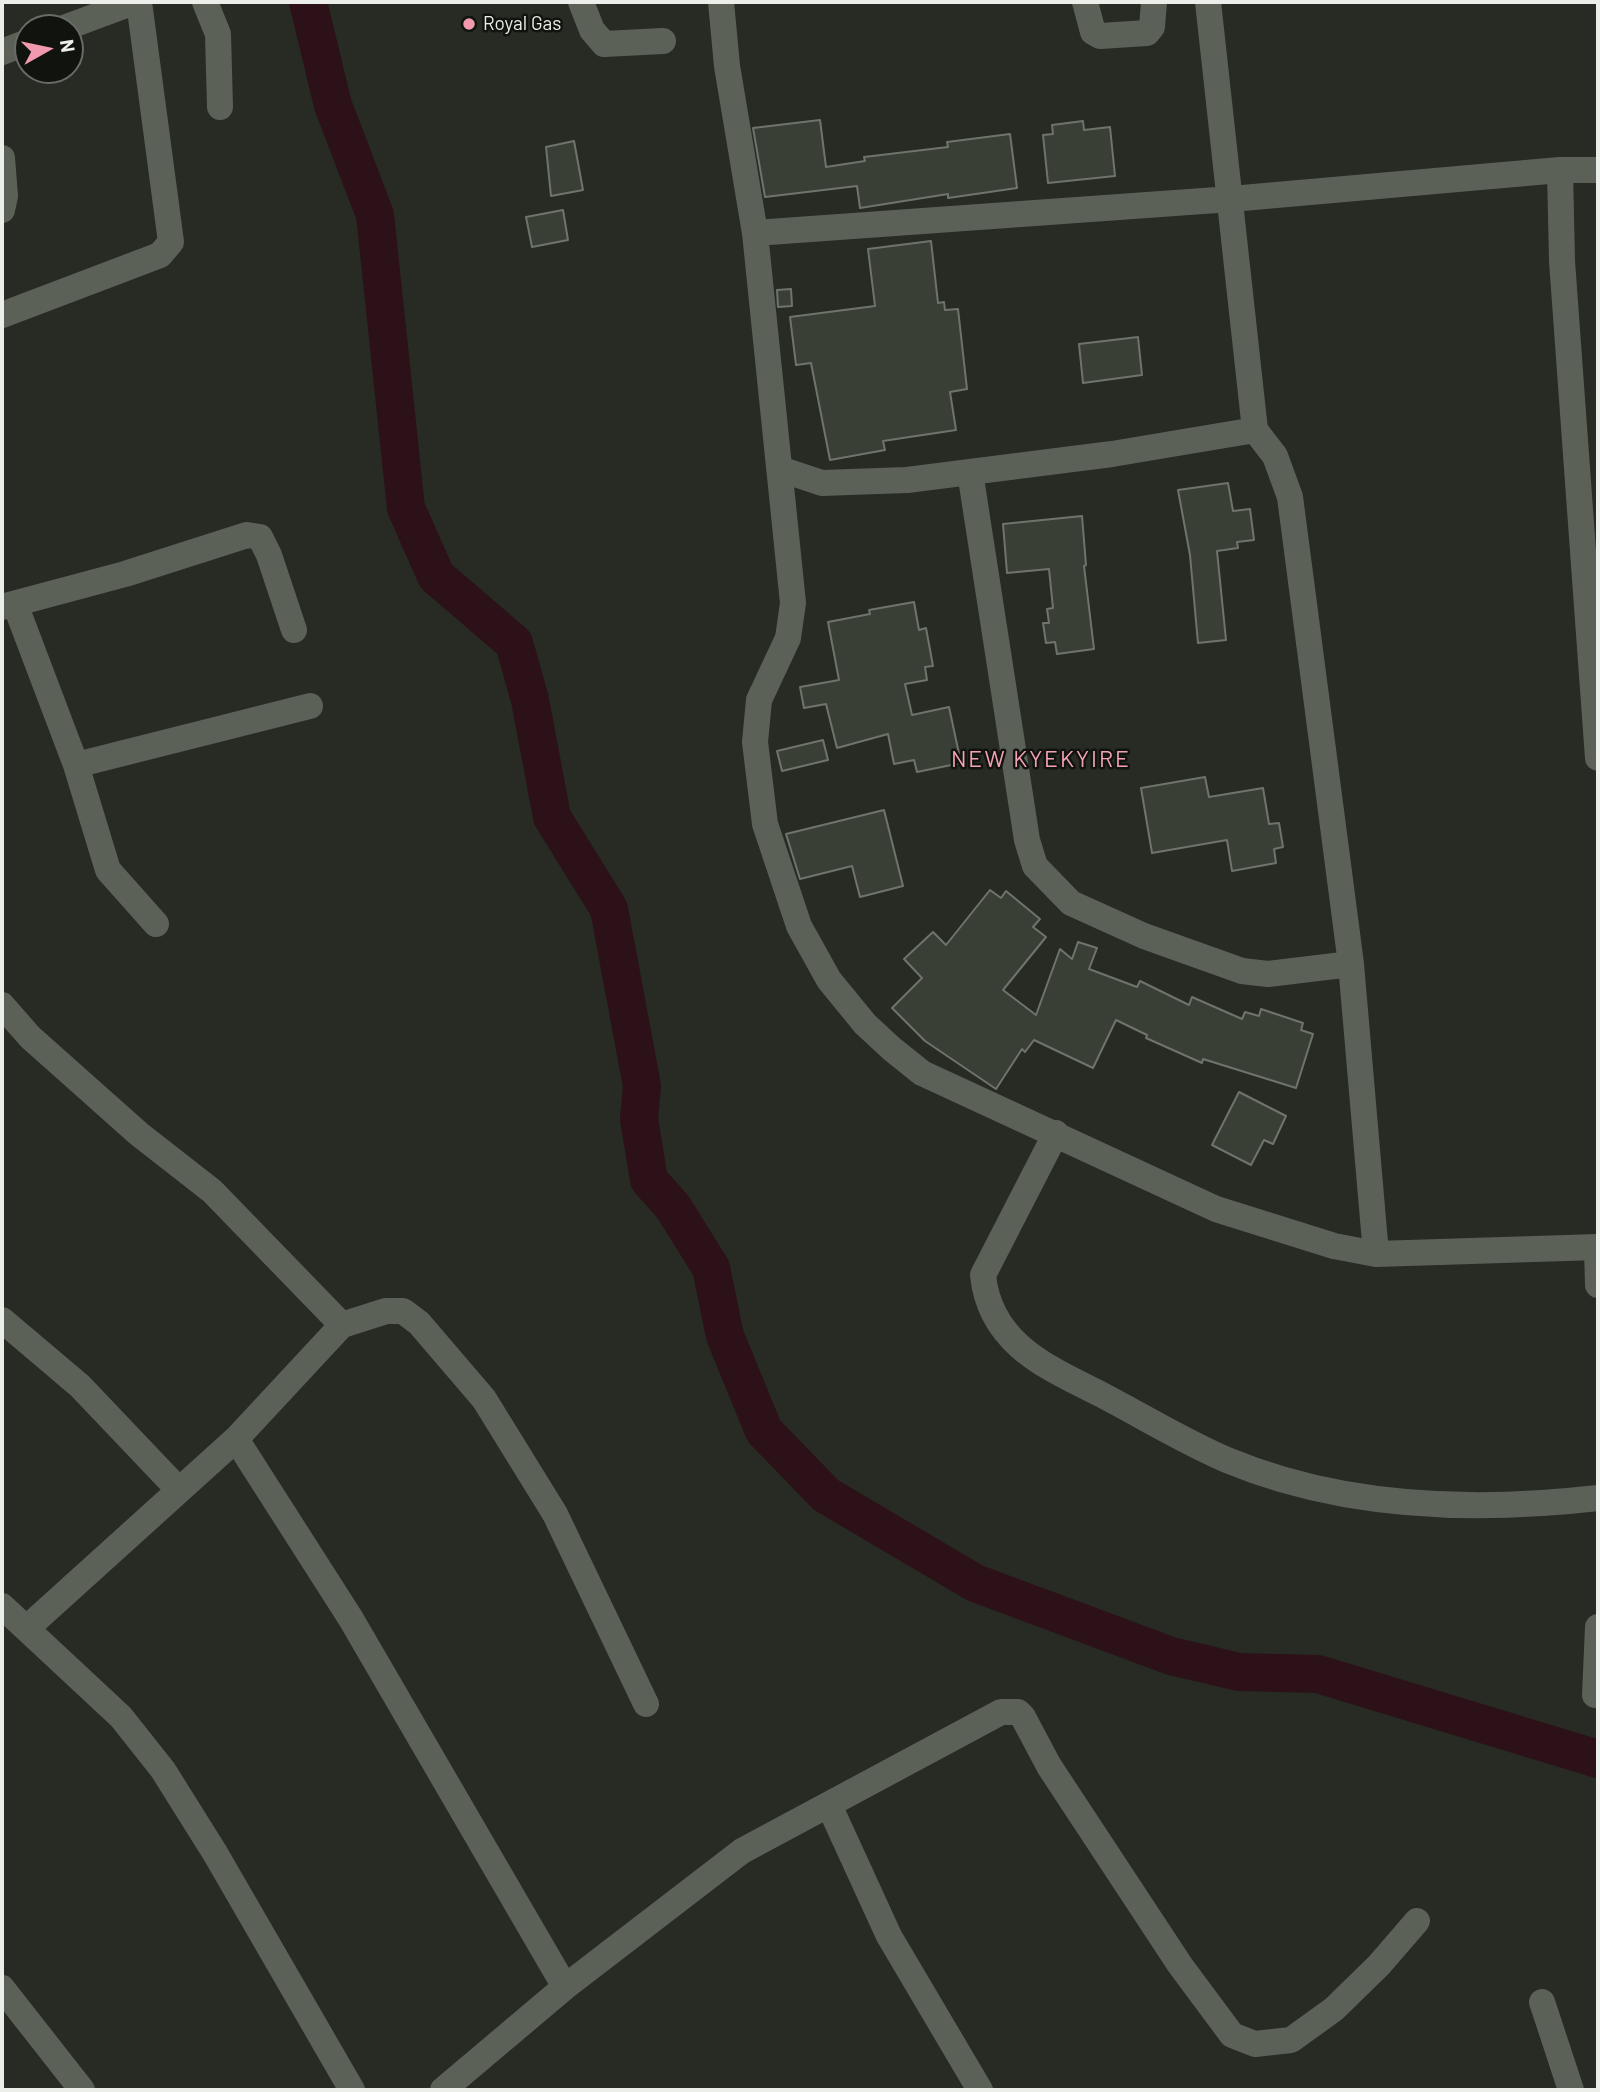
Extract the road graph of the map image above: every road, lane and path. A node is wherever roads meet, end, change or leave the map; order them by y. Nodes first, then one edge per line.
1 (137, 2) edge
2 (205, 2) edge
3 (582, 2) edge
4 (721, 2) edge
5 (1085, 2) edge
6 (1154, 2) edge
7 (1208, 2) edge
8 (84, 21) edge
9 (663, 41) dead end
10 (220, 107) dead end
11 (2, 158) edge
12 (1560, 170) junction
13 (1598, 170) edge
14 (1231, 199) junction
15 (2, 210) edge
16 (755, 233) junction
17 (2, 315) edge
18 (1255, 430) junction
19 (780, 469) junction
20 (970, 472) junction
21 (8, 606) edge
22 (294, 631) dead end
23 (310, 706) dead end
24 (1598, 758) edge
25 (76, 765) junction
26 (156, 924) dead end
27 (1351, 964) junction
28 (2, 1005) edge
29 (1056, 1133) junction
30 (1598, 1247) edge
31 (1376, 1254) junction
32 (1598, 1285) edge
33 (2, 1320) edge
34 (342, 1325) junction
35 (236, 1438) junction
36 (178, 1489) junction
37 (1598, 1498) edge
38 (2, 1606) edge
39 (1598, 1627) edge
40 (27, 1628) junction
41 (1595, 1695) dead end
42 (646, 1704) dead end
43 (830, 1805) junction
44 (1417, 1921) dead end
45 (565, 1987) junction
46 (2, 1988) edge
47 (1542, 2002) dead end
48 (473, 2081) edge
49 (82, 2090) edge
50 (352, 2090) edge
51 (443, 2090) edge
52 (980, 2090) edge
53 (1571, 2090) edge

1 - 8 street
1 - 17 street
2 - 10 street
3 - 9 street
4 - 16 street
5 - 6 street
7 - 14 street
11 - 15 street
12 - 13 street
12 - 14 street
12 - 24 street
14 - 16 street
14 - 18 street
16 - 19 street
18 - 20 street
18 - 27 street
19 - 20 street
19 - 29 street
20 - 27 street
21 - 22 street
21 - 25 street
23 - 25 street
25 - 26 street
27 - 31 street
28 - 34 street
29 - 31 street
29 - 37 street
30 - 31 street
30 - 32 street
33 - 36 street
34 - 35 street
34 - 42 street
35 - 36 street
35 - 45 street
36 - 40 street
38 - 40 street
39 - 41 street
40 - 50 street
43 - 44 street
43 - 45 street
43 - 52 street
45 - 48 street
46 - 49 street
47 - 53 street
48 - 51 street

